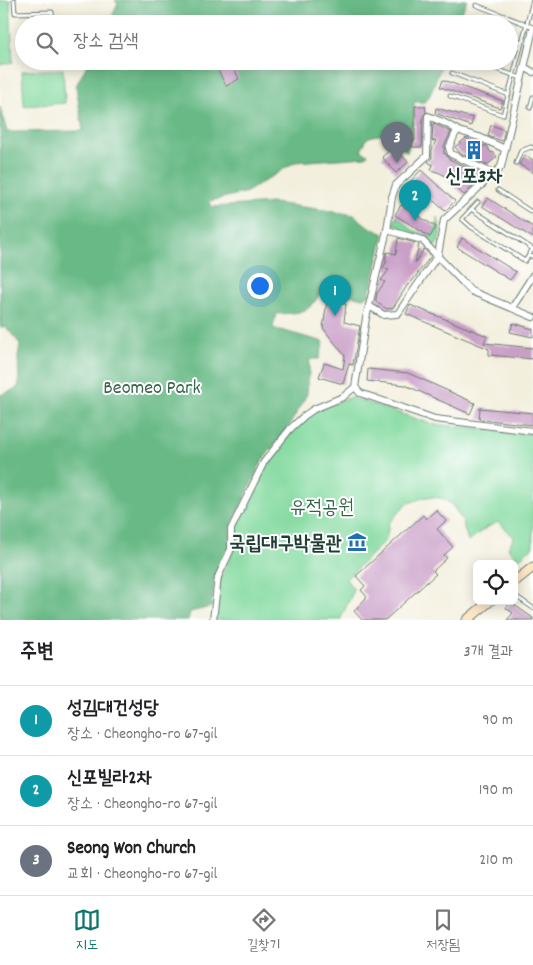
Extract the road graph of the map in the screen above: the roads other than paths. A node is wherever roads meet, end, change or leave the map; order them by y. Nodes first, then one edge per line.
1 (14, 0) edge
2 (533, 0) edge
3 (476, 5) dead end
4 (52, 15) edge
5 (501, 15) edge
6 (518, 22) edge
7 (526, 25) junction
8 (533, 28) edge
9 (518, 41) edge
10 (522, 42) junction
11 (518, 59) edge
12 (524, 67) junction
13 (498, 70) edge
14 (515, 70) edge
15 (533, 72) edge
16 (452, 73) dead end
17 (514, 76) junction
18 (522, 79) junction
19 (509, 94) junction
20 (450, 96) dead end
21 (533, 98) edge
22 (530, 108) dead end
23 (457, 130) junction
24 (533, 148) edge
25 (506, 149) junction
26 (516, 163) dead end
27 (494, 174) junction
28 (498, 190) dead end
29 (478, 202) dead end
30 (471, 209) junction
31 (533, 213) edge
32 (388, 230) junction
33 (438, 255) junction
34 (531, 256) edge
35 (533, 275) edge
36 (369, 306) junction
37 (512, 308) junction
38 (533, 317) edge
39 (355, 387) junction
40 (533, 431) edge
41 (533, 567) edge
42 (518, 579) edge
43 (518, 598) edge
44 (485, 605) edge
45 (533, 608) edge
46 (213, 620) edge
47 (467, 620) edge

1 - 4 lane
2 - 7 lane
3 - 5 lane
6 - 7 lane
7 - 8 lane
7 - 10 lane
8 - 12 street
9 - 10 lane
10 - 11 lane
12 - 15 street
12 - 18 street
13 - 17 lane
14 - 17 lane
16 - 19 lane
17 - 18 lane
17 - 19 lane
18 - 25 street
19 - 20 lane
21 - 22 lane
23 - 25 street
23 - 27 street
23 - 32 street
24 - 26 lane
25 - 27 street
27 - 33 street
28 - 31 lane
29 - 30 lane
30 - 34 lane
30 - 34 lane
32 - 33 street
32 - 36 street
33 - 36 street
33 - 37 street
35 - 37 street
36 - 39 street
37 - 38 street
39 - 40 street
39 - 46 street
41 - 42 main road
43 - 45 lane
44 - 47 main road

